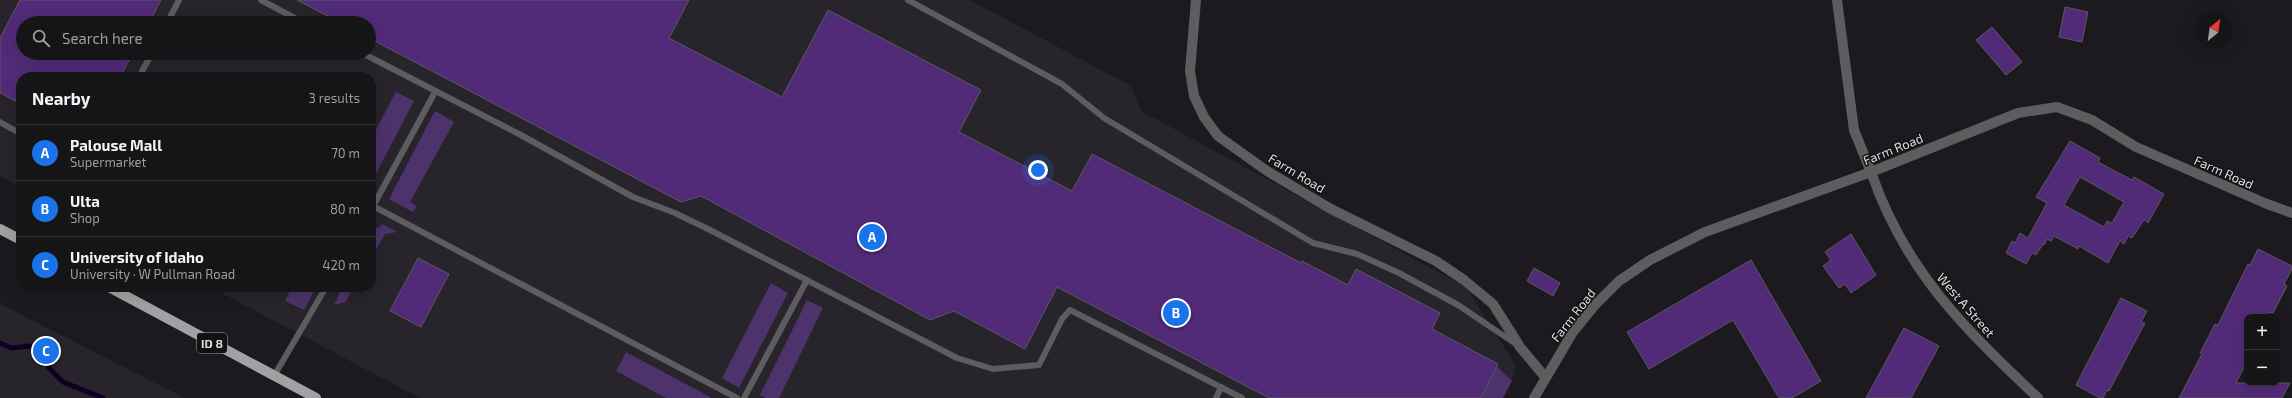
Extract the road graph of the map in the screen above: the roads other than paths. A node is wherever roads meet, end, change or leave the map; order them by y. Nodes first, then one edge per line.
1 (179, 0) edge
2 (261, 0) edge
3 (908, 0) edge
4 (1196, 0) edge
5 (1837, 0) edge
6 (171, 16) edge
7 (291, 16) edge
8 (148, 60) edge
9 (375, 60) edge
10 (142, 72) edge
11 (435, 92) junction
12 (0, 122) edge
13 (16, 131) edge
14 (1871, 172) junction
15 (376, 200) edge
16 (376, 209) edge
17 (2292, 213) edge
18 (0, 229) edge
19 (16, 237) edge
20 (807, 280) junction
21 (118, 292) edge
22 (323, 292) edge
23 (1520, 348) junction
24 (274, 376) junction
25 (1545, 377) junction
26 (1221, 387) junction
27 (316, 398) edge
28 (737, 398) edge
29 (744, 398) edge
30 (1216, 398) edge
31 (1242, 398) edge
32 (1534, 398) edge
33 (2038, 398) edge

1 - 6 lane
2 - 7 lane
3 - 23 lane
4 - 23 street, Farm Road
5 - 14 street, West A Street
8 - 10 lane
9 - 11 lane
11 - 15 lane
11 - 20 lane
12 - 13 lane
14 - 17 street, Farm Road
14 - 25 street, Farm Road
14 - 33 street, West A Street
16 - 28 lane
18 - 19 main road
20 - 26 lane
20 - 29 lane
21 - 24 main road, ID 8
22 - 24 lane
23 - 25 street, Farm Road
24 - 27 main road, ID 8
25 - 32 street, Farm Road
26 - 30 lane
26 - 31 lane

